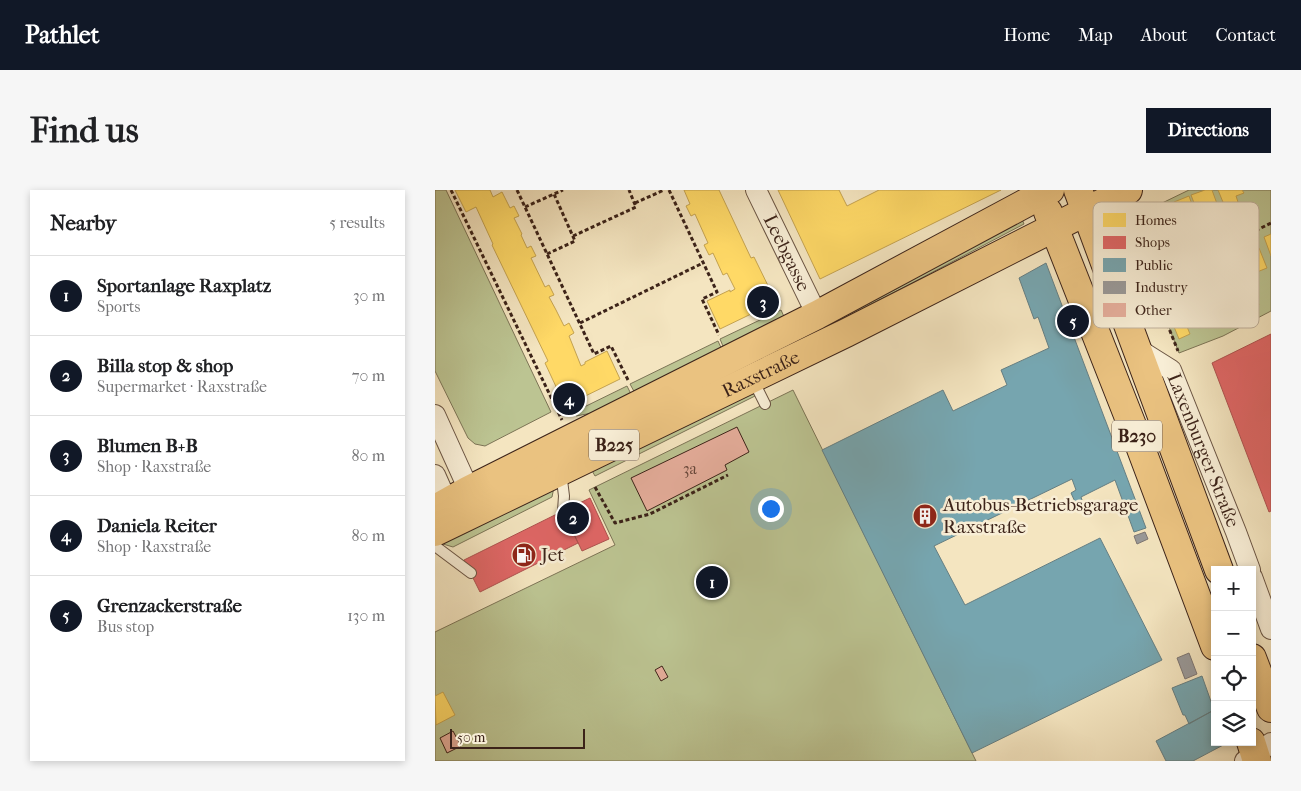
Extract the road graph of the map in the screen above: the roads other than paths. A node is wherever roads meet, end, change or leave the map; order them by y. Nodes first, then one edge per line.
1 (756, 190) edge
2 (1044, 191) edge
3 (1082, 201) edge
4 (1127, 201) edge
5 (1055, 228) junction
6 (1093, 231) edge
7 (817, 315) junction
8 (1093, 325) edge
9 (1094, 328) edge
10 (1129, 328) edge
11 (1136, 348) junction
12 (752, 379) junction
13 (765, 404) dead end
14 (435, 415) edge
15 (561, 471) junction
16 (435, 475) edge
17 (451, 500) edge
18 (563, 511) dead end
19 (435, 532) edge
20 (435, 546) edge
21 (1218, 566) edge
22 (1249, 566) edge
23 (471, 572) dead end
24 (1256, 588) edge
25 (1271, 629) edge
26 (1211, 635) edge
27 (1256, 669) edge
28 (1271, 708) edge

1 - 7 street, Leebgasse
2 - 5 main road, B230
2 - 7 main road, Raxstraße / B225
3 - 4 main road, B225
3 - 5 main road, Raxstraße / B225
3 - 6 main road, Laxenburger Straße / B230
5 - 8 main road, B230
5 - 12 main road, Raxstraße / B225
7 - 17 main road, Raxstraße / B225
9 - 26 main road, B230
10 - 11 main road, Laxenburger Straße / B230
11 - 21 main road, Laxenburger Straße / B230
11 - 22 street, Laxenburger Straße
12 - 13 lane
12 - 15 main road, Raxstraße / B225
14 - 17 street
15 - 18 lane
15 - 19 main road, Raxstraße / B225
16 - 17 street
20 - 23 lane
24 - 25 street
27 - 28 main road

